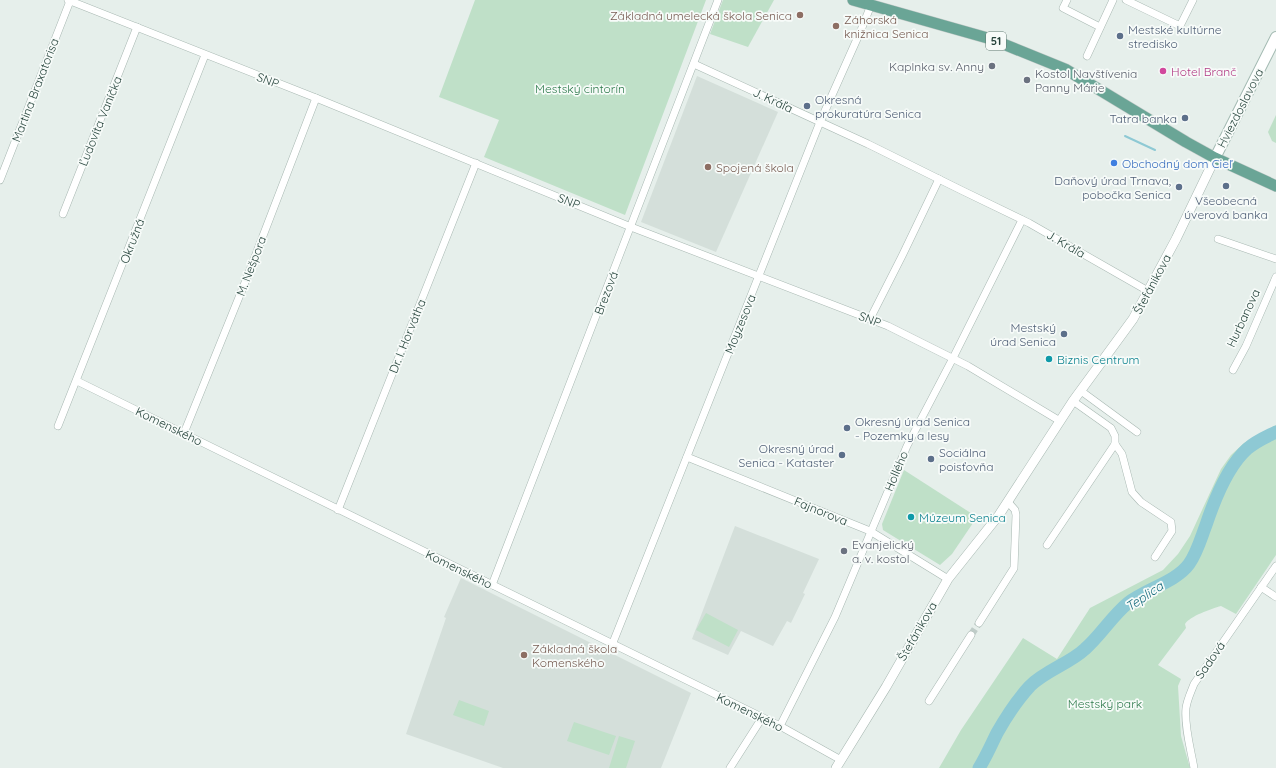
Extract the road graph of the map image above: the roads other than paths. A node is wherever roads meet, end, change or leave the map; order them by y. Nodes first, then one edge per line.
1 (69, 0) edge
2 (718, 0) edge
3 (1113, 0) edge
4 (1126, 0) edge
5 (1193, 0) edge
6 (857, 1) edge
7 (1066, 1) edge
8 (871, 5) junction
9 (137, 27) junction
10 (1100, 27) junction
11 (1276, 37) edge
12 (205, 55) junction
13 (1086, 56) dead end
14 (694, 64) junction
15 (316, 98) junction
16 (820, 122) junction
17 (1215, 158) junction
18 (476, 163) junction
19 (939, 179) junction
20 (0, 180) edge
21 (1276, 186) edge
22 (62, 214) dead end
23 (1022, 220) junction
24 (631, 227) junction
25 (1218, 239) dead end
26 (1276, 259) edge
27 (759, 276) junction
28 (1276, 277) edge
29 (1148, 292) junction
30 (870, 319) junction
31 (953, 358) junction
32 (1233, 370) dead end
33 (77, 381) junction
34 (1081, 391) junction
35 (1073, 401) junction
36 (1060, 421) junction
37 (58, 426) dead end
38 (1137, 432) dead end
39 (184, 434) junction
40 (1115, 444) junction
41 (687, 457) junction
42 (1008, 502) junction
43 (338, 510) junction
44 (870, 531) junction
45 (1047, 545) dead end
46 (1155, 557) dead end
47 (1276, 566) edge
48 (948, 579) junction
49 (492, 585) junction
50 (1261, 587) junction
51 (1276, 597) edge
52 (979, 623) tunnel mouth
53 (971, 635) tunnel mouth
54 (612, 645) junction
55 (929, 701) dead end
56 (762, 718) junction
57 (780, 726) junction
58 (838, 764) edge
59 (730, 768) edge
60 (1194, 768) edge

1 - 9 street, SNP
1 - 20 street, Martina Braxatorisa
2 - 14 street, Brezová
3 - 10 street
4 - 5 street
6 - 8 main road, 51
7 - 10 street
8 - 16 street, Moyzesova
8 - 17 main road, 51
9 - 12 street, SNP
9 - 22 street, Ľudovíta Vaníčka
10 - 13 street
11 - 17 main road, Hviezdoslavova
12 - 15 street, SNP
12 - 33 street, Okružná
14 - 16 street, J. Kráľa
14 - 24 street, Brezová
15 - 18 street, SNP
15 - 39 street, M. Nešpora
16 - 19 street, J. Kráľa
16 - 27 street, Moyzesova
17 - 21 main road, 51
17 - 29 street, Štefánikova
18 - 24 street, SNP
18 - 43 street, Dr. I. Horvátha
19 - 23 street, J. Kráľa
19 - 30 street
23 - 29 street, J. Kráľa
23 - 31 street, Hollého
24 - 27 street, SNP
24 - 49 street, Brezová
25 - 26 street
27 - 30 street, SNP
27 - 41 street, Moyzesova
28 - 32 street, Hurbanova
29 - 34 street, Štefánikova
30 - 31 street, SNP
31 - 36 street, SNP
31 - 44 street, Hollého
33 - 37 street, Okružná
33 - 39 street, Komenského
34 - 35 street, Štefánikova
34 - 38 street
35 - 36 street, Štefánikova
35 - 40 street
36 - 42 street, Štefánikova
39 - 43 street, Komenského
40 - 45 street
40 - 46 street
41 - 44 street, Fajnorova
41 - 54 street, Moyzesova
42 - 48 street, Štefánikova
42 - 52 street
43 - 49 street, Komenského
44 - 48 street, Fajnorova
44 - 57 street, Hollého
47 - 50 street, Sadová
48 - 58 street, Štefánikova
49 - 54 street, Komenského
50 - 51 street
50 - 60 street, Sadová
53 - 55 street
54 - 56 street, Komenského
56 - 57 street, Komenského
56 - 59 street
57 - 58 street, Komenského

